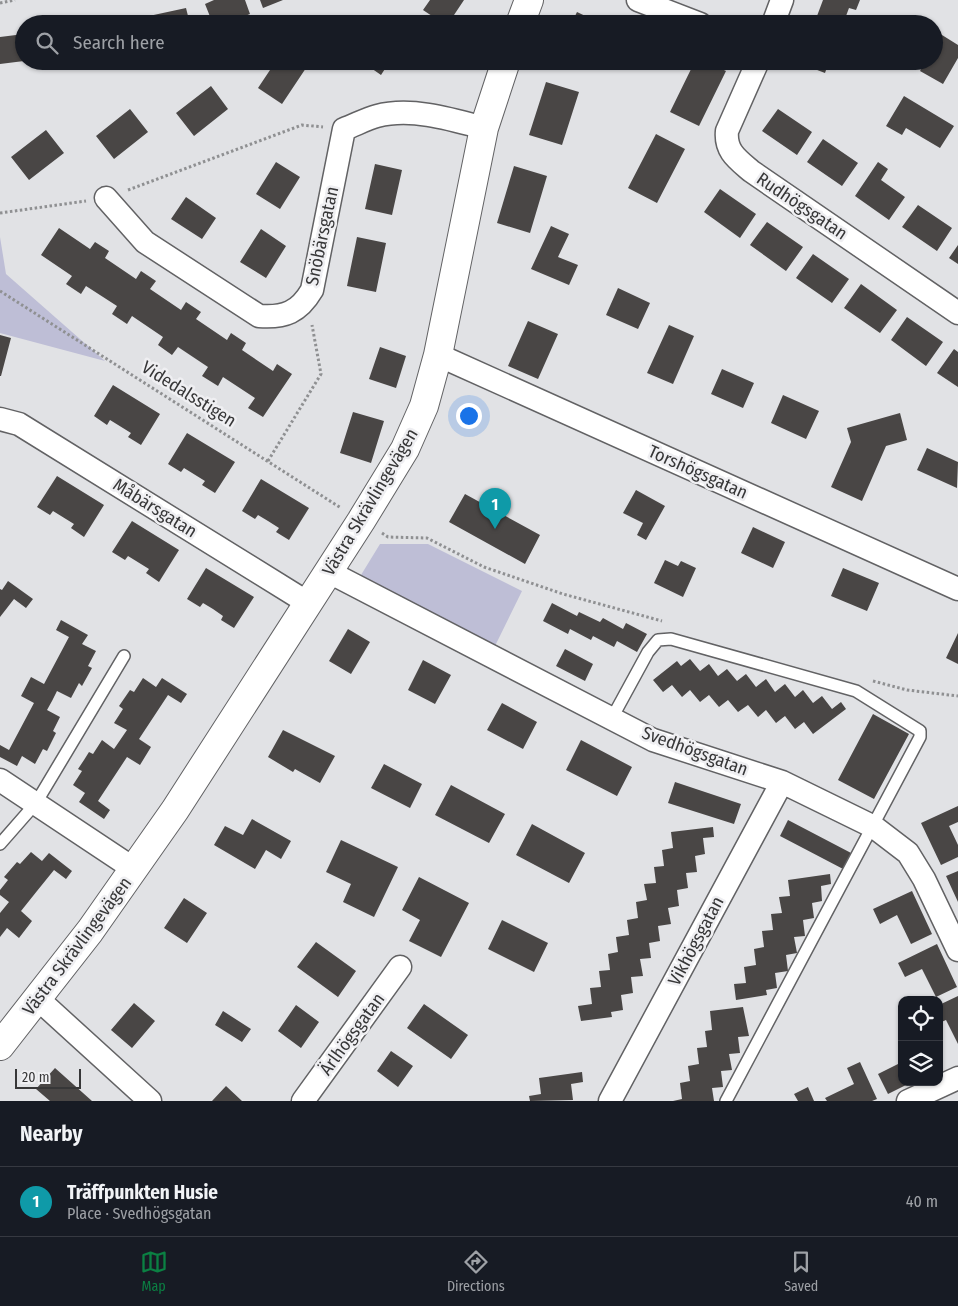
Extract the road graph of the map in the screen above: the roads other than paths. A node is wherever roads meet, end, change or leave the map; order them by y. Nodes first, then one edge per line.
1 (529, 0) edge
2 (638, 0) edge
3 (782, 0) edge
4 (523, 15) edge
5 (677, 15) edge
6 (776, 15) edge
7 (503, 70) edge
8 (754, 70) edge
9 (484, 128) junction
10 (106, 198) road end
11 (958, 313) edge
12 (438, 354) junction
13 (0, 418) edge
14 (329, 572) junction
15 (958, 590) edge
16 (308, 603) junction
17 (124, 656) dead end
18 (612, 718) junction
19 (0, 780) edge
20 (782, 782) junction
21 (36, 803) junction
22 (874, 827) junction
23 (0, 844) edge
24 (134, 868) junction
25 (958, 950) edge
26 (400, 967) dead end
27 (38, 999) junction
28 (0, 1046) edge
29 (958, 1078) edge
30 (150, 1101) edge
31 (303, 1101) edge
32 (610, 1101) edge
33 (726, 1101) edge
34 (908, 1101) edge

1 - 4 street
2 - 5 street
3 - 6 street
7 - 9 street, Västra Skrävlingevägen
8 - 11 street, Rudhögsgatan
9 - 10 street, Snöbärsgatan
9 - 12 street, Västra Skrävlingevägen
12 - 14 street, Västra Skrävlingevägen
12 - 15 street, Torshögsgatan
13 - 16 street, Måbärsgatan
14 - 16 street, Västra Skrävlingevägen
14 - 18 street, Svedhögsgatan
16 - 24 street, Västra Skrävlingevägen
17 - 21 lane
18 - 20 street, Svedhögsgatan
18 - 22 lane
19 - 21 street, Västra Skrävlingevägen
20 - 22 street, Svedhögsgatan
20 - 32 street, Vikhögsgatan
21 - 23 lane
21 - 24 street, Västra Skrävlingevägen
22 - 25 street, Svedhögsgatan
22 - 33 lane
24 - 27 street, Västra Skrävlingevägen
26 - 31 street, Ärlhögsgatan
27 - 28 street, Västra Skrävlingevägen
27 - 30 street
29 - 34 street

